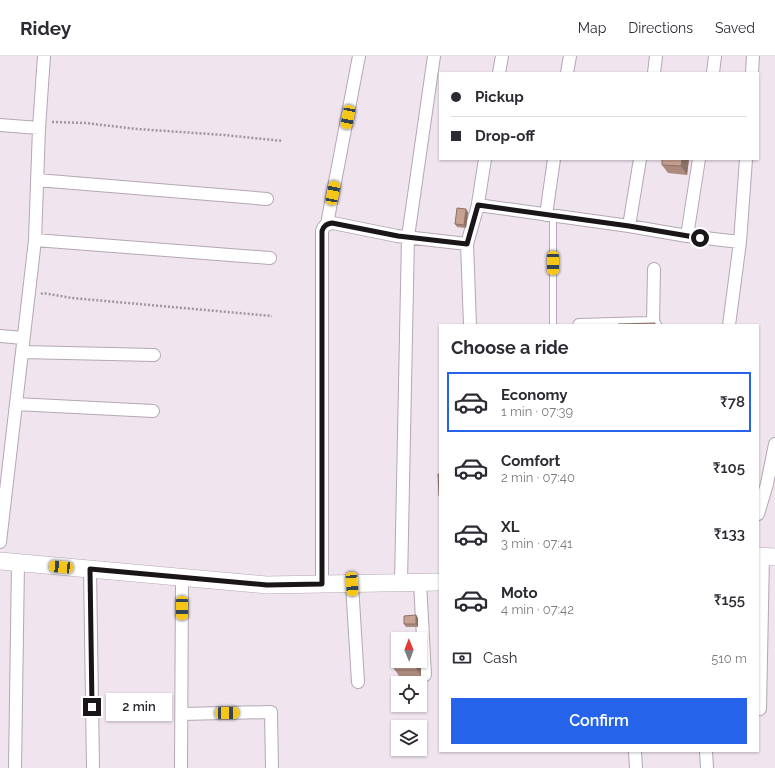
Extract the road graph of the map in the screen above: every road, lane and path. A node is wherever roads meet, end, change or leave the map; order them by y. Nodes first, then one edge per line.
1 (44, 56) edge
2 (359, 56) edge
3 (434, 56) edge
4 (502, 56) edge
5 (570, 56) edge
6 (656, 56) edge
7 (715, 56) edge
8 (753, 56) edge
9 (499, 72) edge
10 (567, 72) edge
11 (654, 72) edge
12 (713, 72) edge
13 (752, 72) edge
14 (39, 124) junction
15 (0, 125) edge
16 (283, 141) dead end
17 (485, 160) edge
18 (554, 160) edge
19 (640, 160) edge
20 (699, 160) edge
21 (746, 160) edge
22 (37, 180) junction
23 (267, 199) dead end
24 (477, 210) junction
25 (550, 215) junction
26 (327, 224) junction
27 (629, 226) junction
28 (687, 236) junction
29 (408, 237) junction
30 (35, 240) junction
31 (740, 242) junction
32 (467, 244) junction
33 (270, 258) dead end
34 (654, 269) dead end
35 (28, 296) junction
36 (272, 316) dead end
37 (470, 324) edge
38 (553, 324) edge
39 (614, 324) edge
40 (654, 324) edge
41 (729, 324) edge
42 (0, 336) edge
43 (23, 338) junction
44 (22, 352) junction
45 (154, 355) dead end
46 (16, 404) junction
47 (153, 411) dead end
48 (775, 444) edge
49 (759, 511) edge
50 (0, 542) edge
51 (765, 556) edge
52 (0, 561) edge
53 (18, 563) junction
54 (90, 569) junction
55 (182, 578) junction
56 (420, 582) junction
57 (439, 582) edge
58 (401, 583) junction
59 (322, 584) junction
60 (352, 584) junction
61 (425, 675) dead end
62 (358, 682) dead end
63 (760, 709) dead end
64 (182, 714) junction
65 (635, 752) edge
66 (706, 752) edge
67 (15, 768) edge
68 (93, 768) edge
69 (181, 768) edge
70 (272, 768) edge
71 (636, 768) edge
72 (707, 768) edge

1 - 14 street
2 - 26 street
3 - 29 street
4 - 9 street
5 - 10 street
6 - 11 street
7 - 12 street
8 - 13 street
14 - 15 street
14 - 16 path
14 - 22 street
17 - 24 street
18 - 25 street
19 - 27 street
20 - 28 street
21 - 31 street
22 - 23 street
22 - 30 street
24 - 25 street
24 - 32 street
25 - 27 street
25 - 38 lane
26 - 29 street
26 - 59 street
27 - 28 street
28 - 31 street
29 - 32 street
29 - 58 street
30 - 33 street
30 - 35 street
31 - 41 street
32 - 37 street
34 - 40 street
35 - 36 path
35 - 43 street
39 - 40 street
42 - 43 street
43 - 44 street
44 - 45 street
44 - 46 street
46 - 47 street
46 - 50 street
48 - 49 street
51 - 63 street
52 - 53 street
53 - 54 street
53 - 67 street
54 - 55 street
54 - 68 street
55 - 59 street
55 - 64 street
56 - 57 street
56 - 58 street
56 - 61 street
58 - 60 street
59 - 60 street
60 - 62 street
64 - 69 street
64 - 70 street
65 - 71 street
66 - 72 street

